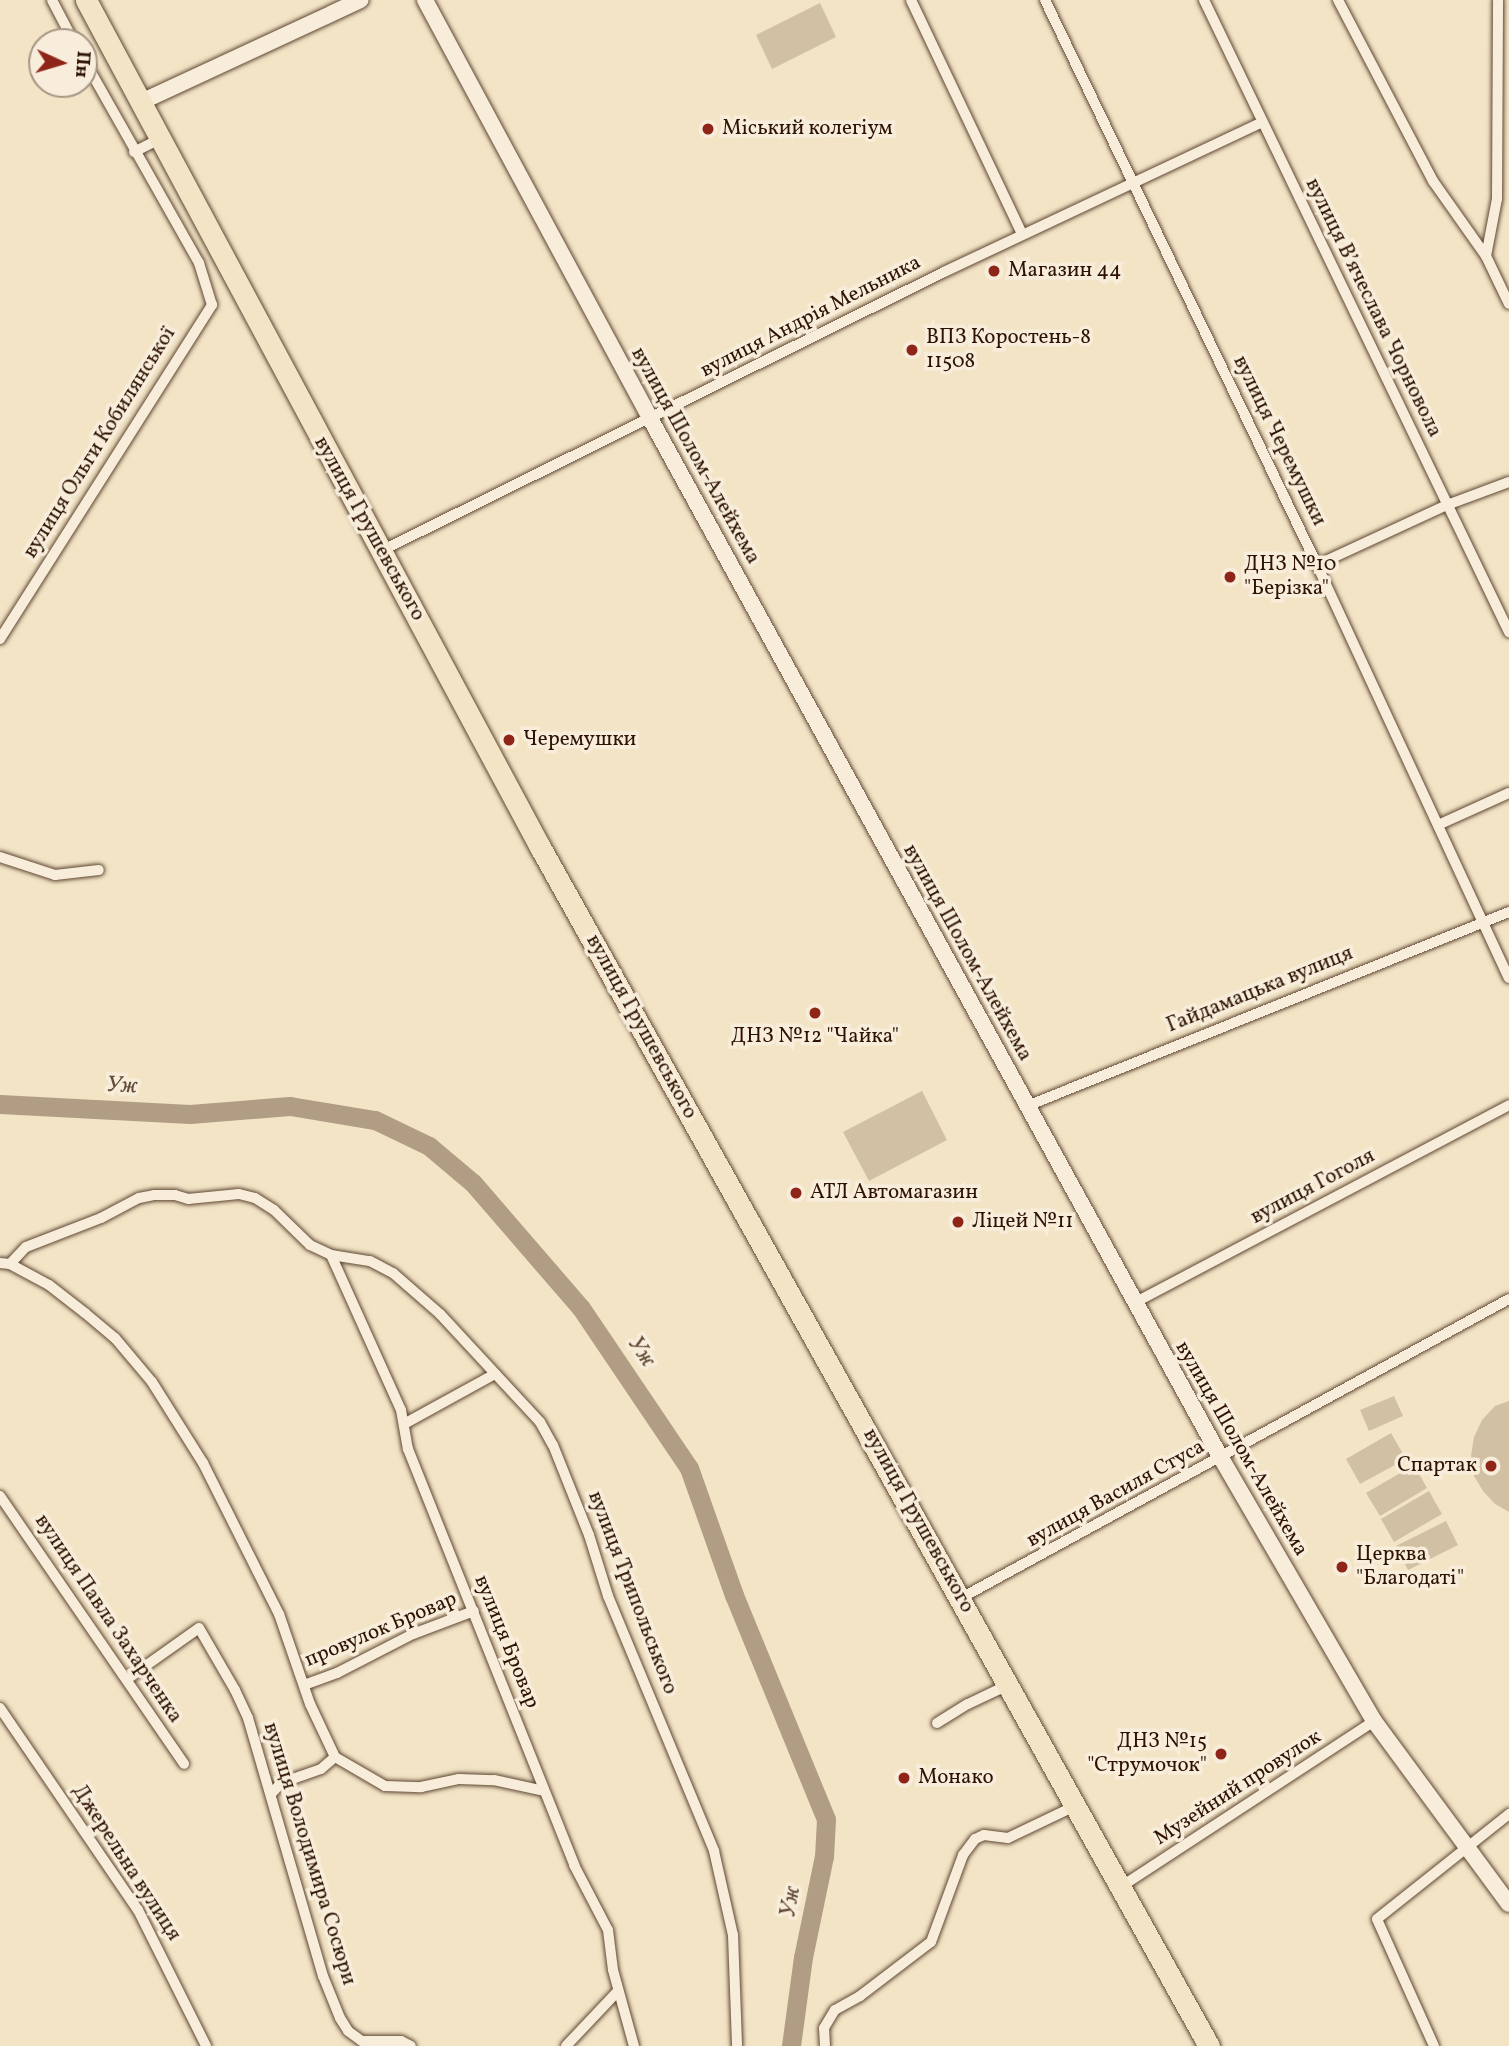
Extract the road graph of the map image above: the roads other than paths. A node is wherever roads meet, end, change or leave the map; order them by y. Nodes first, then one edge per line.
1 (52, 0) edge
2 (86, 0) edge
3 (361, 0) edge
4 (425, 0) edge
5 (911, 0) edge
6 (1045, 0) edge
7 (1204, 0) edge
8 (1338, 0) edge
9 (1498, 0) edge
10 (67, 28) edge
11 (98, 86) edge
12 (141, 102) junction
13 (1261, 123) junction
14 (159, 139) junction
15 (134, 152) junction
16 (1133, 183) junction
17 (1022, 234) junction
18 (1486, 256) junction
19 (1509, 304) edge
20 (651, 420) junction
21 (1509, 481) edge
22 (1447, 505) junction
23 (381, 551) junction
24 (1317, 565) junction
25 (1509, 632) edge
26 (0, 639) edge
27 (1509, 793) edge
28 (1438, 825) junction
29 (0, 857) edge
30 (99, 870) dead end
31 (1509, 912) edge
32 (1483, 921) junction
33 (1509, 978) edge
34 (1509, 1105) edge
35 (1027, 1106) junction
36 (331, 1255) junction
37 (5, 1263) edge
38 (1509, 1299) edge
39 (1135, 1303) junction
40 (495, 1374) junction
41 (404, 1424) junction
42 (1221, 1458) junction
43 (0, 1496) edge
44 (961, 1598) junction
45 (474, 1611) junction
46 (127, 1679) junction
47 (304, 1685) junction
48 (1009, 1685) junction
49 (0, 1708) edge
50 (1374, 1721) junction
51 (937, 1723) dead end
52 (335, 1757) junction
53 (184, 1764) dead end
54 (544, 1791) junction
55 (272, 1793) junction
56 (1077, 1805) junction
57 (1509, 1814) edge
58 (1467, 1846) junction
59 (1122, 1886) junction
60 (1509, 1904) edge
61 (618, 1991) junction
62 (206, 2046) edge
63 (411, 2046) edge
64 (566, 2046) edge
65 (634, 2046) edge
66 (737, 2046) edge
67 (825, 2046) edge
68 (1209, 2046) edge
69 (1434, 2046) edge

1 - 10 street
2 - 12 highway, вулиця Грушевського
3 - 12 street
4 - 20 street, вулиця Шолом-Алейхема
5 - 17 street
6 - 16 street, вулиця Черемушки
7 - 13 street, вулиця Вʼячеслава Чорновола
8 - 18 street
9 - 18 street
11 - 15 street
12 - 14 highway, вулиця Грушевського
13 - 16 street, вулиця Андрія Мельника
13 - 22 street, вулиця Вʼячеслава Чорновола
14 - 15 street
14 - 23 highway, вулиця Грушевського
15 - 26 street, вулиця Ольги Кобилянської
16 - 17 street, вулиця Андрія Мельника
16 - 24 street, вулиця Черемушки
17 - 20 street, вулиця Андрія Мельника
18 - 19 street
20 - 23 street, вулиця Андрія Мельника
20 - 35 street, вулиця Шолом-Алейхема
21 - 22 street
22 - 24 street
22 - 25 street, вулиця Вʼячеслава Чорновола
23 - 44 highway, вулиця Грушевського
24 - 28 street, вулиця Черемушки
27 - 28 street
28 - 32 street, вулиця Черемушки
29 - 30 street
31 - 32 street, Гайдамацька вулиця
32 - 33 street, вулиця Черемушки
32 - 35 street, Гайдамацька вулиця
34 - 39 street, вулиця Гоголя
35 - 39 street, вулиця Шолом-Алейхема
36 - 37 street
36 - 40 street, вулиця Трипольського
36 - 41 street, вулиця Бровар
37 - 47 street
38 - 42 street, вулиця Василя Стуса
39 - 42 street, вулиця Шолом-Алейхема
40 - 41 street
40 - 66 street, вулиця Трипольського
41 - 45 street, вулиця Бровар
42 - 44 street, вулиця Василя Стуса
42 - 50 street, вулиця Шолом-Алейхема
43 - 46 street, вулиця Павла Захарченка
44 - 48 highway, вулиця Грушевського
45 - 47 street, провулок Бровар
45 - 54 street, вулиця Бровар
46 - 53 street, вулиця Павла Захарченка
46 - 55 street, вулиця Володимира Сосюри
47 - 52 street
48 - 51 street
48 - 56 highway, вулиця Грушевського
49 - 62 street, Джерельна вулиця
50 - 58 street, вулиця Шолом-Алейхема
50 - 59 street, Музейний провулок
52 - 54 street
52 - 55 street
54 - 61 street, вулиця Бровар
55 - 63 street, вулиця Володимира Сосюри
56 - 59 highway, вулиця Грушевського
56 - 67 street
57 - 58 street
58 - 60 street, вулиця Шолом-Алейхема
58 - 69 street
59 - 68 highway, вулиця Грушевського
61 - 64 street
61 - 65 street, вулиця Бровар

